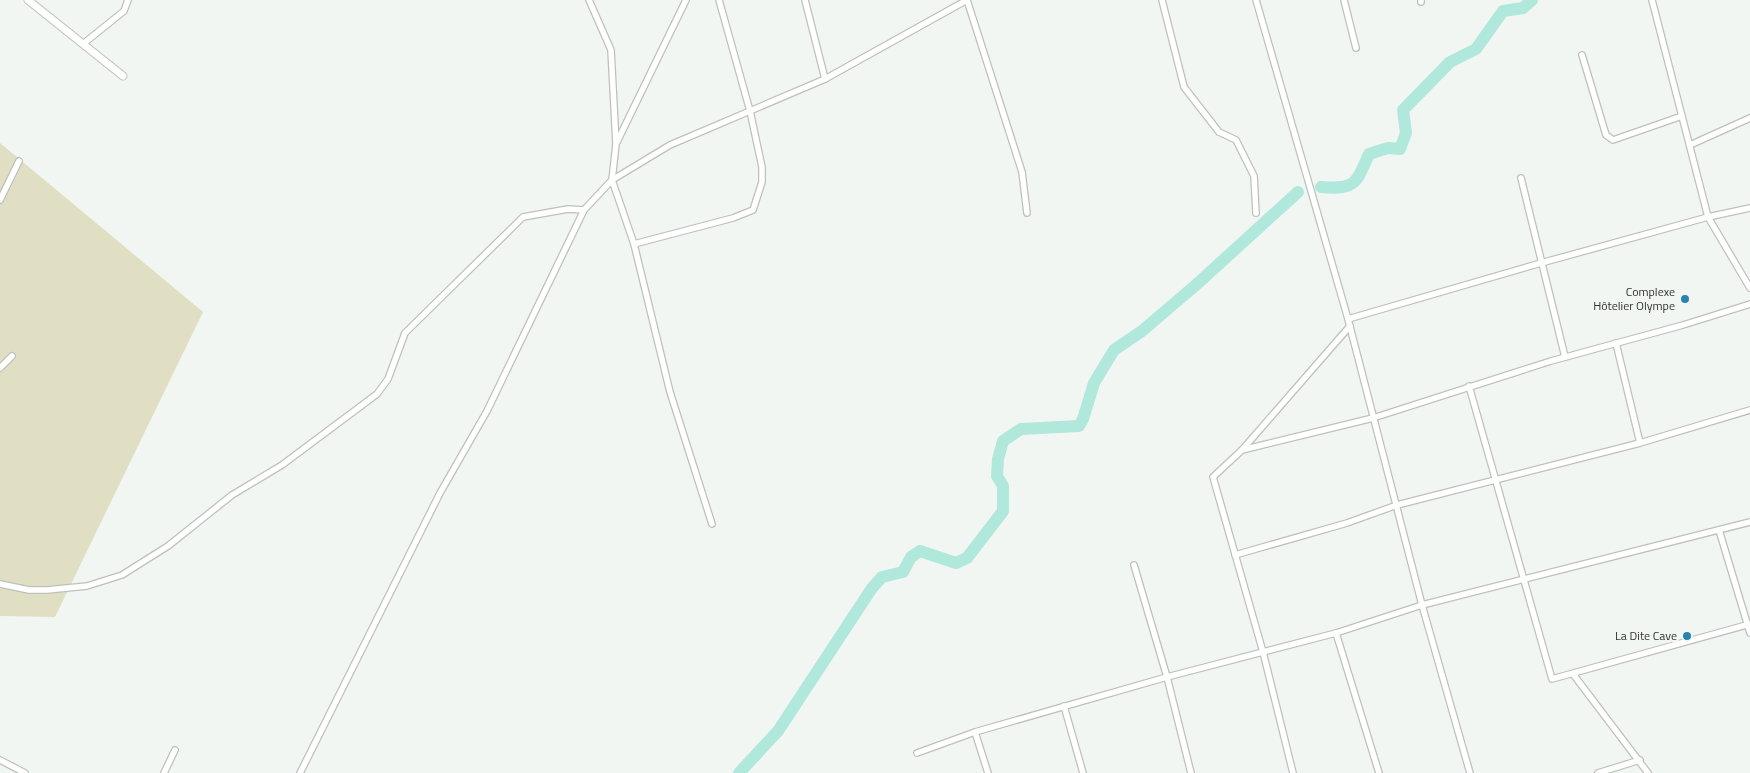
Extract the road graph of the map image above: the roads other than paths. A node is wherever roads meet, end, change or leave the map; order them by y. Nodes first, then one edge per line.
1 (28, 0) edge
2 (128, 0) edge
3 (589, 0) edge
4 (686, 0) edge
5 (719, 0) edge
6 (805, 0) edge
7 (967, 0) edge
8 (1162, 0) edge
9 (1256, 0) edge
10 (1344, 0) edge
11 (1652, 0) edge
12 (83, 44) junction
13 (1356, 48) dead end
14 (1582, 55) dead end
15 (123, 76) dead end
16 (825, 79) junction
17 (750, 111) junction
18 (1682, 116) junction
19 (1750, 118) edge
20 (616, 144) junction
21 (1690, 145) junction
22 (19, 161) dead end
23 (1521, 178) dead end
24 (612, 180) junction
25 (0, 200) edge
26 (1750, 208) edge
27 (584, 210) junction
28 (1027, 213) dead end
29 (1256, 213) dead end
30 (1708, 217) junction
31 (634, 244) junction
32 (1541, 263) junction
33 (1750, 288) edge
34 (1750, 304) edge
35 (1348, 319) junction
36 (1350, 326) junction
37 (1616, 343) junction
38 (12, 356) dead end
39 (1565, 357) junction
40 (0, 368) edge
41 (1469, 386) junction
42 (1750, 410) edge
43 (1373, 418) junction
44 (1640, 443) junction
45 (1242, 450) junction
46 (1496, 480) junction
47 (1397, 505) junction
48 (1750, 522) edge
49 (712, 524) dead end
50 (1719, 530) junction
51 (1235, 555) junction
52 (1134, 564) dead end
53 (1524, 580) junction
54 (0, 584) edge
55 (1422, 605) junction
56 (1749, 624) edge
57 (1336, 633) junction
58 (1750, 633) edge
59 (1263, 652) junction
60 (1573, 674) junction
61 (1167, 677) junction
62 (1064, 706) junction
63 (975, 732) junction
64 (175, 750) dead end
65 (917, 753) dead end
66 (0, 760) edge
67 (1640, 760) junction
68 (25, 773) edge
69 (164, 773) edge
70 (300, 773) edge
71 (988, 773) edge
72 (1083, 773) edge
73 (1191, 773) edge
74 (1293, 773) edge
75 (1379, 773) edge
76 (1470, 773) edge
77 (1598, 773) edge
78 (1648, 773) edge

1 - 12 street
2 - 12 street
3 - 20 street
4 - 20 street
5 - 17 street
6 - 16 street
7 - 16 street
7 - 28 street
8 - 29 street
9 - 35 street
10 - 13 street
11 - 18 street
12 - 15 street
14 - 18 street
16 - 17 street
17 - 24 street
17 - 31 street
18 - 21 street
19 - 21 street
20 - 24 street
21 - 30 street
22 - 25 street
23 - 32 street
24 - 27 street
24 - 31 street
26 - 30 street
27 - 54 street
27 - 70 street
30 - 32 street
30 - 33 street
31 - 49 street
32 - 35 street
32 - 39 street
34 - 37 street
35 - 36 street
36 - 43 street
36 - 45 street
37 - 39 street
37 - 44 street
38 - 40 street
39 - 41 street
41 - 43 street
41 - 46 street
42 - 44 street
43 - 45 street
43 - 47 street
44 - 46 street
45 - 51 street
46 - 47 street
46 - 53 street
47 - 51 street
47 - 55 street
48 - 50 street
50 - 53 street
50 - 56 street
51 - 59 street
52 - 61 street
53 - 55 street
53 - 60 street
55 - 57 street
55 - 76 street
56 - 58 street
56 - 60 street
57 - 59 street
57 - 75 street
59 - 61 street
59 - 74 street
60 - 67 street
61 - 62 street
61 - 73 street
62 - 63 street
62 - 72 street
63 - 65 street
63 - 71 street
64 - 69 street
66 - 68 street
67 - 77 street
67 - 78 street

